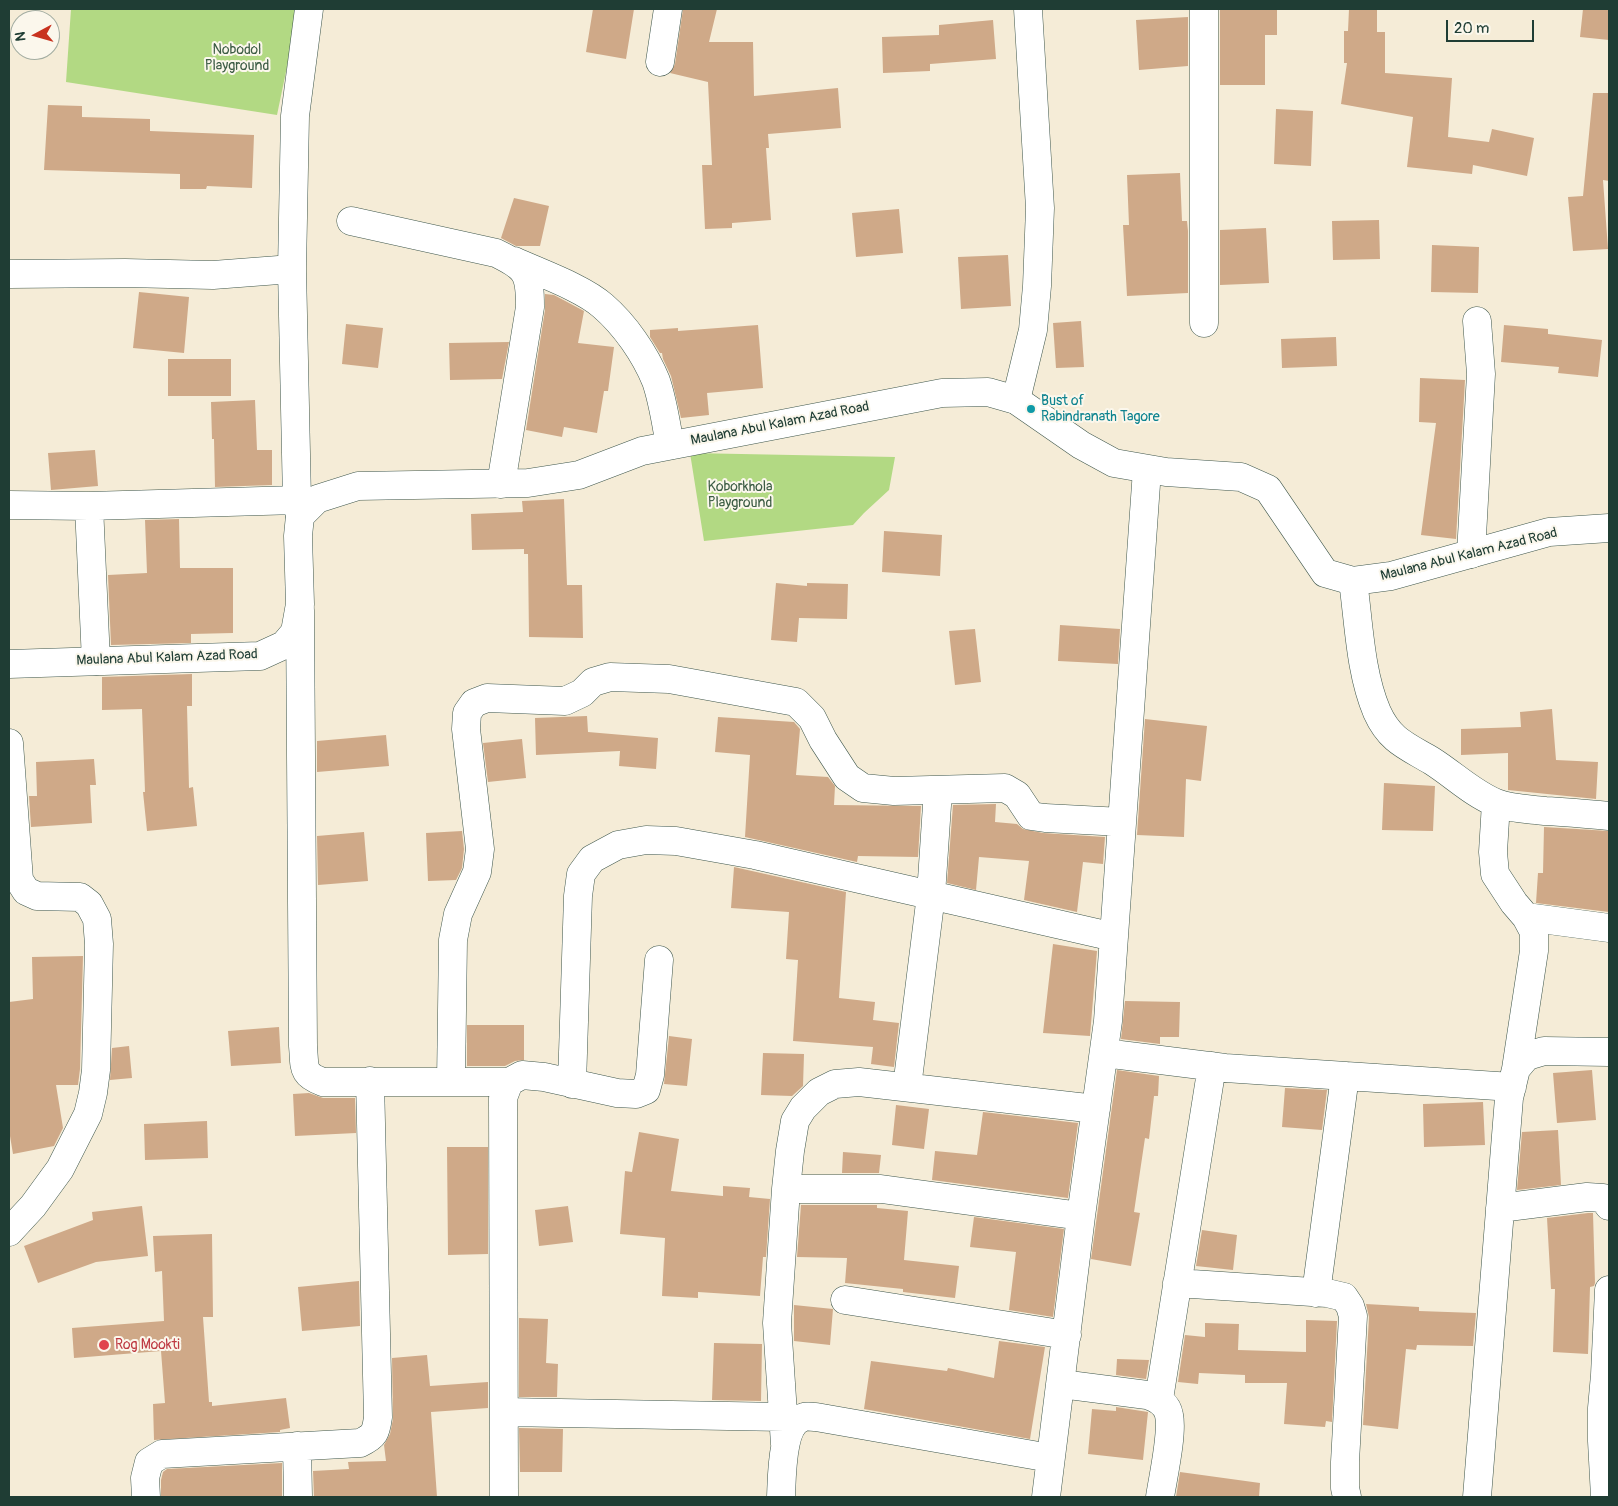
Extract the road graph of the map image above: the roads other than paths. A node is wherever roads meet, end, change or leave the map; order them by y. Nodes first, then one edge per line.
1 (309, 9) edge
2 (668, 9) edge
3 (1028, 9) edge
4 (1204, 9) edge
5 (660, 62) dead end
6 (351, 222) dead end
7 (514, 262) junction
8 (292, 270) junction
9 (9, 274) edge
10 (1477, 322) dead end
11 (1204, 323) dead end
12 (1016, 400) junction
13 (670, 445) junction
14 (1146, 470) junction
15 (501, 484) junction
16 (9, 505) edge
17 (89, 506) junction
18 (298, 508) junction
19 (1609, 528) edge
20 (1471, 554) junction
21 (1353, 581) junction
22 (300, 604) junction
23 (96, 661) junction
24 (9, 664) edge
25 (9, 743) edge
26 (938, 790) junction
27 (1496, 803) junction
28 (1609, 816) edge
29 (1122, 822) junction
30 (931, 895) junction
31 (1526, 917) junction
32 (1609, 928) edge
33 (1114, 936) junction
34 (659, 960) dead end
35 (1609, 1052) edge
36 (1104, 1053) junction
37 (1212, 1066) junction
38 (1345, 1076) junction
39 (1514, 1078) junction
40 (370, 1081) junction
41 (451, 1081) junction
42 (509, 1082) junction
43 (572, 1084) junction
44 (907, 1087) junction
45 (1096, 1109) junction
46 (786, 1188) junction
47 (1609, 1206) edge
48 (1500, 1208) junction
49 (1081, 1216) junction
50 (9, 1232) edge
51 (1177, 1283) junction
52 (1609, 1290) edge
53 (1316, 1293) junction
54 (845, 1300) dead end
55 (1067, 1335) junction
56 (1061, 1384) junction
57 (1159, 1399) junction
58 (504, 1412) junction
59 (784, 1417) junction
60 (785, 1444) junction
61 (297, 1446) junction
62 (1050, 1458) junction
63 (146, 1497) edge
64 (298, 1497) edge
65 (504, 1497) edge
66 (781, 1497) edge
67 (1046, 1497) edge
68 (1160, 1497) edge
69 (1347, 1497) edge
70 (1477, 1497) edge
71 (1605, 1497) edge

1 - 8 street
2 - 5 street
3 - 12 street
4 - 11 street
6 - 7 street
7 - 13 street
7 - 15 street
8 - 9 street
8 - 18 street
10 - 20 street
12 - 13 street, Maulana Abul Kalam Azad Road
12 - 14 street, Maulana Abul Kalam Azad Road
13 - 15 street, Maulana Abul Kalam Azad Road
14 - 21 street, Maulana Abul Kalam Azad Road
14 - 29 street
15 - 18 street, Maulana Abul Kalam Azad Road
16 - 17 street
17 - 18 street
17 - 23 street
18 - 22 street, Maulana Abul Kalam Azad Road
19 - 20 street, Maulana Abul Kalam Azad Road
20 - 21 street, Maulana Abul Kalam Azad Road
21 - 27 street
22 - 23 street, Maulana Abul Kalam Azad Road
22 - 40 street
23 - 24 street, Maulana Abul Kalam Azad Road
25 - 50 street
26 - 29 street
26 - 30 street
26 - 41 street
27 - 28 street
27 - 31 street
29 - 33 street
30 - 33 street
30 - 43 street
30 - 44 street
31 - 32 street
31 - 39 street
33 - 36 street
34 - 43 street
35 - 39 street
36 - 37 street
36 - 45 street
37 - 38 street
37 - 51 street
38 - 39 street
38 - 53 street
39 - 48 street
40 - 41 street
40 - 61 street
41 - 42 street
42 - 43 street
42 - 58 street
44 - 45 street
44 - 46 street
45 - 49 street
46 - 49 street
46 - 59 street
47 - 48 street
48 - 70 street
49 - 55 street
51 - 53 street
51 - 57 street
52 - 71 street
53 - 69 street
54 - 55 street
55 - 56 street
56 - 57 street
56 - 62 street
57 - 68 street
58 - 59 street
58 - 65 street
59 - 60 street
60 - 62 street
60 - 66 street
61 - 63 street
61 - 64 street
62 - 67 street

